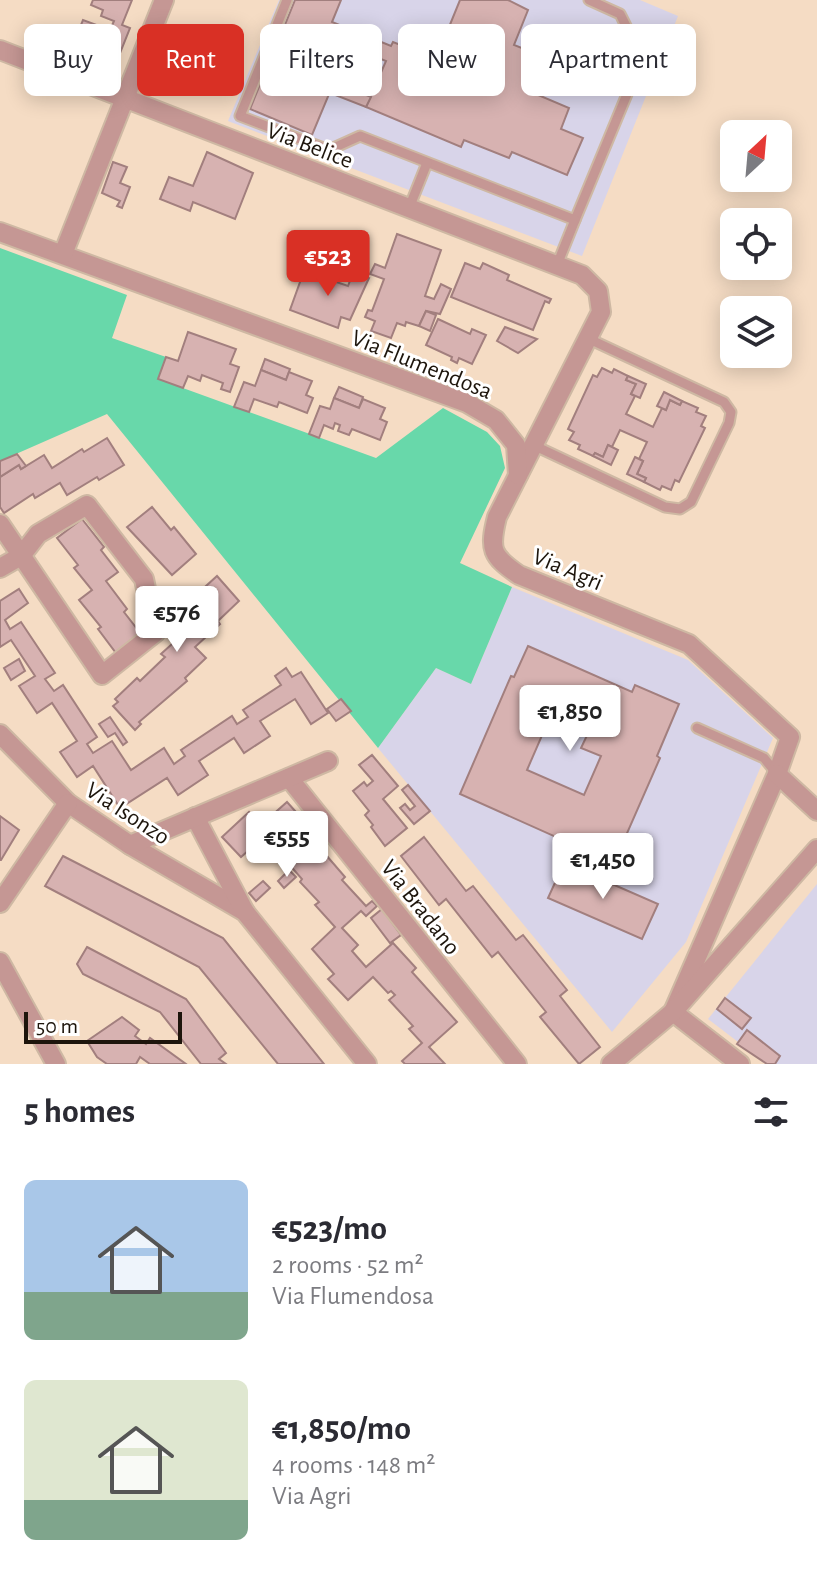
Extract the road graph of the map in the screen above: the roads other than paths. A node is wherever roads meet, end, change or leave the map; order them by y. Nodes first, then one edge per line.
1 (164, 0) edge
2 (287, 0) edge
3 (589, 0) edge
4 (0, 50) edge
5 (126, 99) junction
6 (234, 127) junction
7 (427, 163) junction
8 (409, 208) junction
9 (575, 220) junction
10 (0, 232) edge
11 (63, 254) junction
12 (557, 265) junction
13 (598, 291) joint
14 (587, 338) junction
15 (533, 445) junction
16 (518, 475) junction
17 (0, 524) edge
18 (21, 556) junction
19 (0, 568) edge
20 (697, 728) dead end
21 (0, 734) edge
22 (328, 761) dead end
23 (777, 774) junction
24 (289, 778) junction
25 (68, 803) junction
26 (817, 811) edge
27 (195, 817) junction
28 (130, 845) junction
29 (817, 849) edge
30 (0, 903) edge
31 (245, 912) junction
32 (0, 962) edge
33 (673, 1012) junction
34 (56, 1064) edge
35 (367, 1064) edge
36 (517, 1064) edge
37 (611, 1064) edge
38 (740, 1064) edge

1 - 5 street
2 - 6 lane
3 - 9 lane
4 - 5 street, Via Belice
5 - 6 street, Via Belice
5 - 11 street
6 - 7 lane
6 - 8 street, Via Belice
7 - 8 lane
7 - 9 lane
8 - 12 street, Via Belice
9 - 12 lane
10 - 11 street, Via Flumendosa
11 - 16 street, Via Flumendosa
12 - 13 street, Via Belice
13 - 14 street, Via Agri
14 - 15 street, Via Agri
14 - 15 lane
15 - 16 street, Via Agri
16 - 23 street, Via Agri
17 - 18 street
18 - 18 street
18 - 19 street
20 - 23 lane
21 - 25 street, Via Isonzo
22 - 24 street
23 - 26 street
23 - 33 street, Via Agri
24 - 27 street
24 - 36 street, Via Bradano
25 - 28 street, Via Isonzo
25 - 30 street
27 - 28 street
27 - 31 street, Via Isonzo
28 - 31 street, Via Isonzo
29 - 33 street
31 - 35 street, Via Isonzo
32 - 34 street
33 - 37 street
33 - 38 street

